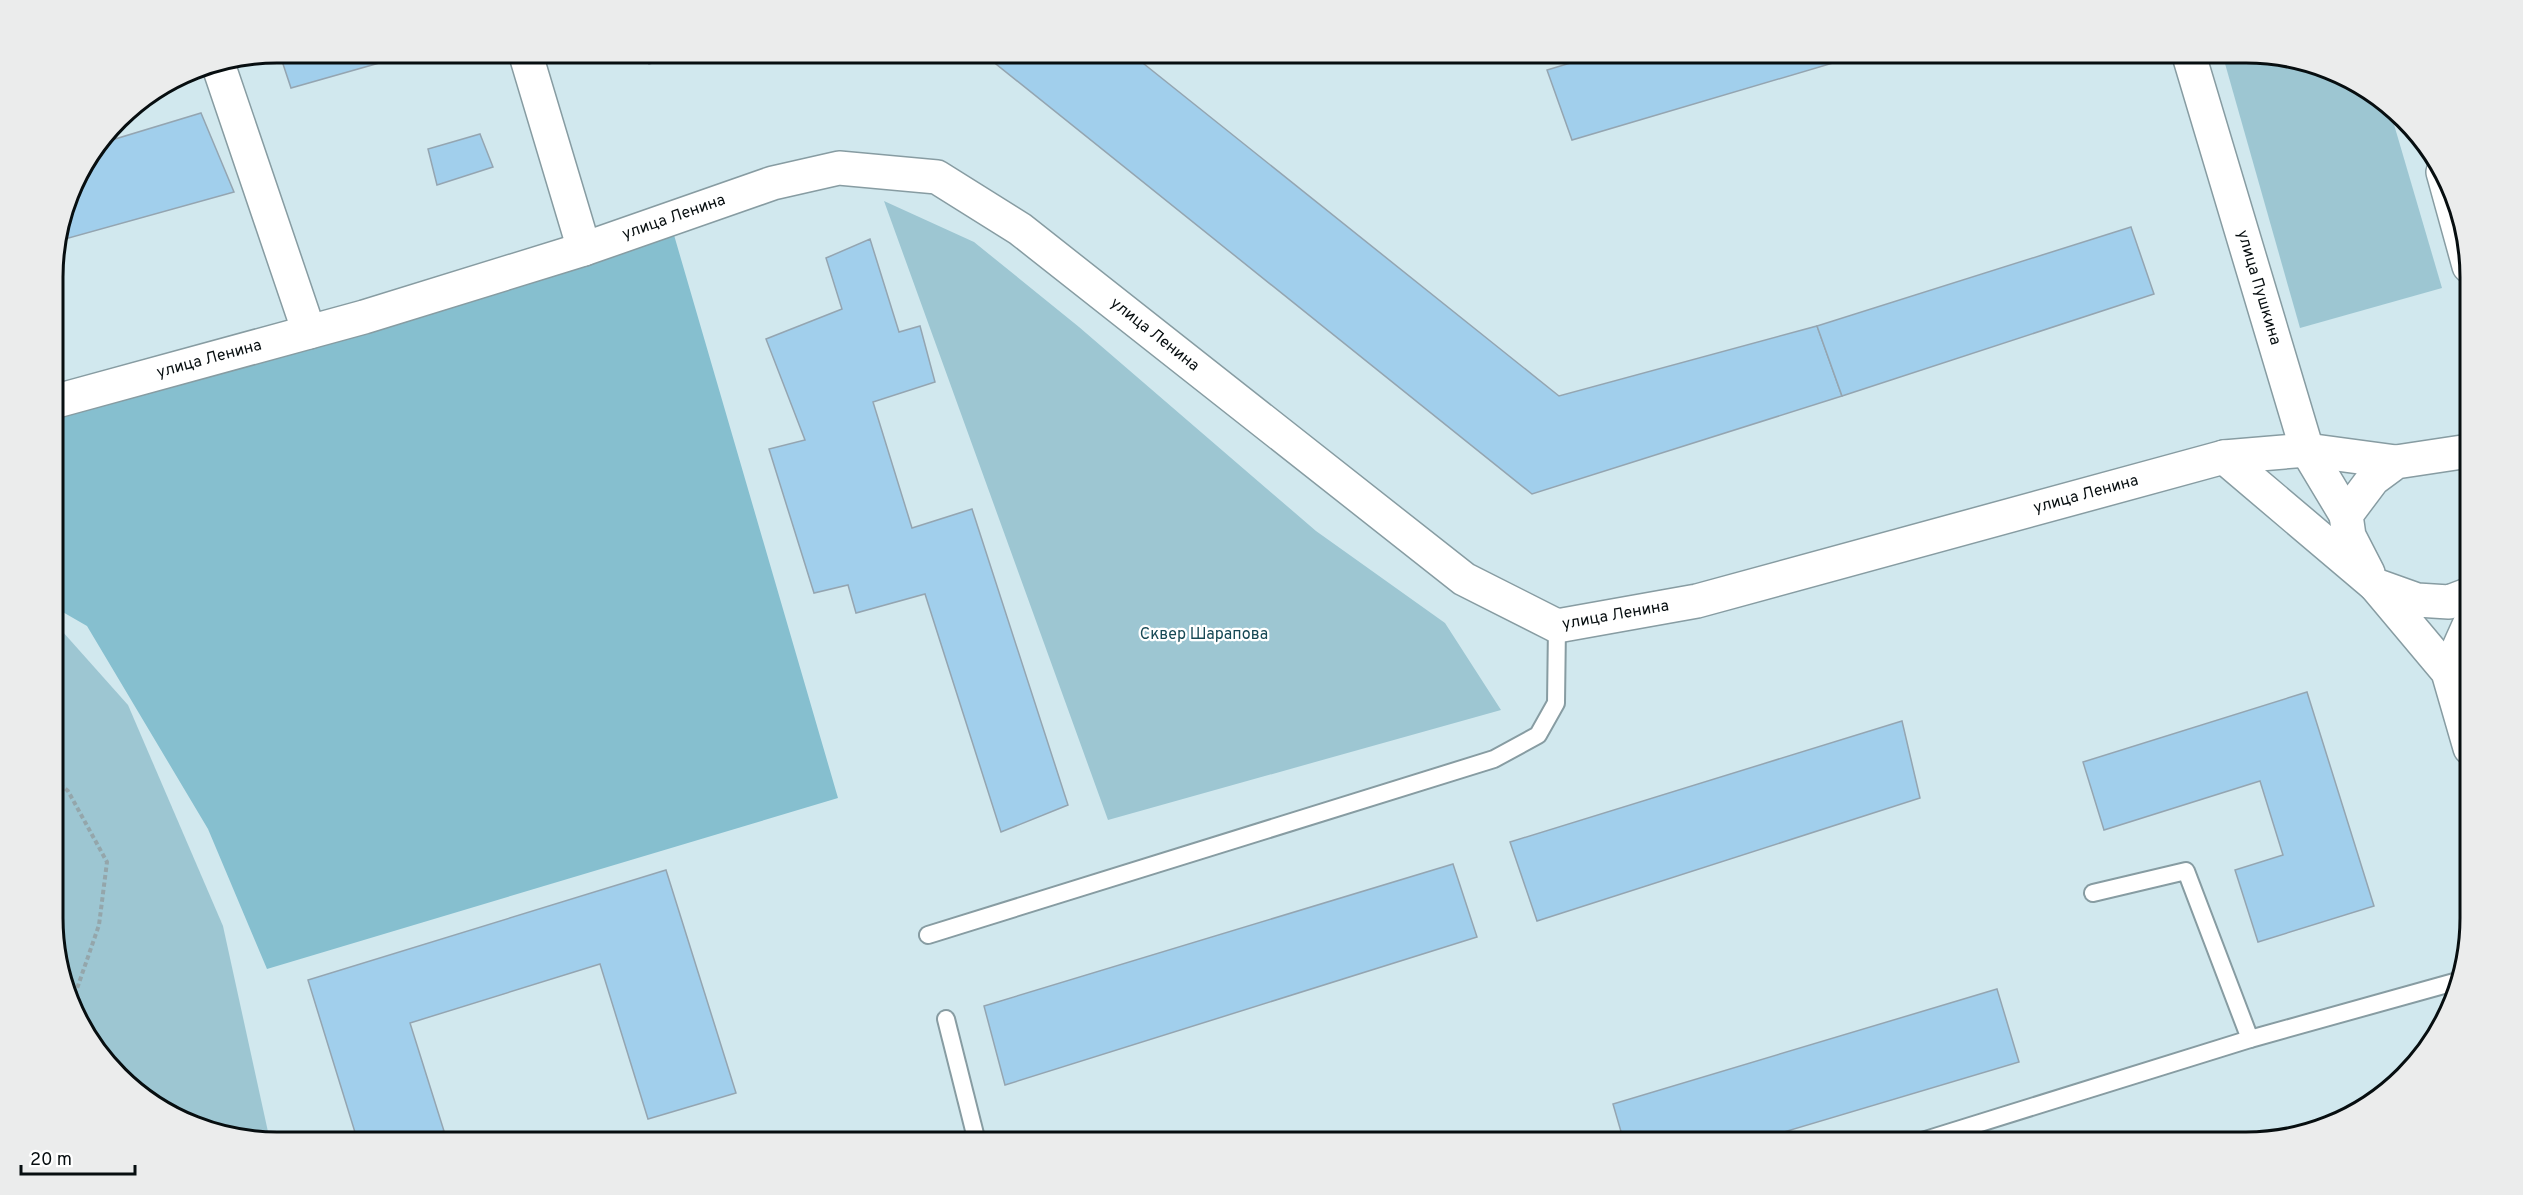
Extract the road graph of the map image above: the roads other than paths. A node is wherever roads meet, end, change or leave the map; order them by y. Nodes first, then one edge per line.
1 (528, 63) edge
2 (2191, 63) edge
3 (220, 70) edge
4 (584, 249) junction
5 (309, 332) junction
6 (63, 399) edge
7 (2307, 450) junction
8 (2460, 452) edge
9 (2224, 457) junction
10 (2396, 462) junction
11 (2346, 516) junction
12 (2375, 585) junction
13 (2460, 598) edge
14 (1557, 626) junction
15 (2460, 645) edge
16 (2448, 672) junction
17 (2460, 713) edge
18 (2093, 893) dead end
19 (928, 935) dead end
20 (2450, 983) edge
21 (946, 1019) dead end
22 (2250, 1039) junction
23 (974, 1132) edge
24 (1951, 1132) edge

1 - 4 street
2 - 7 street, улица Пушкина
3 - 5 street
4 - 5 street, улица Ленина
4 - 14 street, улица Ленина
5 - 6 street, улица Ленина
7 - 9 street, улица Ленина
7 - 10 street, улица Ленина
7 - 11 street, улица Пушкина
8 - 10 street
9 - 12 street
9 - 14 street, улица Ленина
10 - 11 street
11 - 12 street, улица Пушкина
12 - 13 street
12 - 16 street
14 - 19 lane
15 - 16 street
16 - 17 street
18 - 22 lane
20 - 22 lane
21 - 23 lane
22 - 24 lane

